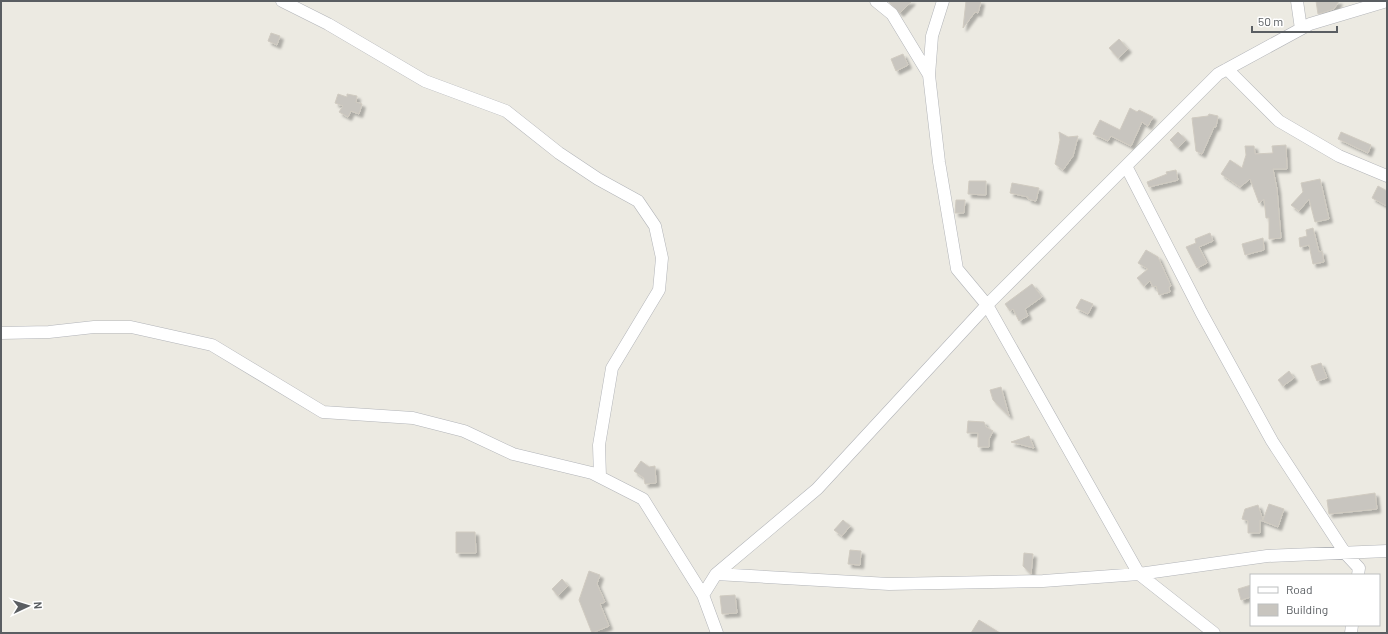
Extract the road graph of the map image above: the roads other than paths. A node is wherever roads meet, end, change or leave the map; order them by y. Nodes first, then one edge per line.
1 (282, 1) edge
2 (876, 1) edge
3 (943, 1) edge
4 (1298, 1) edge
5 (1387, 1) edge
6 (1301, 29) junction
7 (1227, 68) junction
8 (929, 75) junction
9 (1126, 166) junction
10 (1387, 176) edge
11 (987, 305) junction
12 (1, 333) edge
13 (600, 477) junction
14 (1387, 551) edge
15 (1345, 553) junction
16 (716, 574) junction
17 (1139, 574) junction
18 (1358, 574) edge
19 (704, 595) junction
20 (717, 633) edge
21 (1214, 633) edge

1 - 13 street
2 - 8 street
3 - 8 street
4 - 6 street
5 - 6 street
6 - 7 street
7 - 9 street
7 - 10 street
8 - 11 street
9 - 11 street
9 - 15 street
11 - 16 street
11 - 17 street
12 - 13 street
13 - 19 street
14 - 15 street
15 - 17 street
15 - 18 street
16 - 17 street
16 - 19 street
17 - 21 street
19 - 20 street

